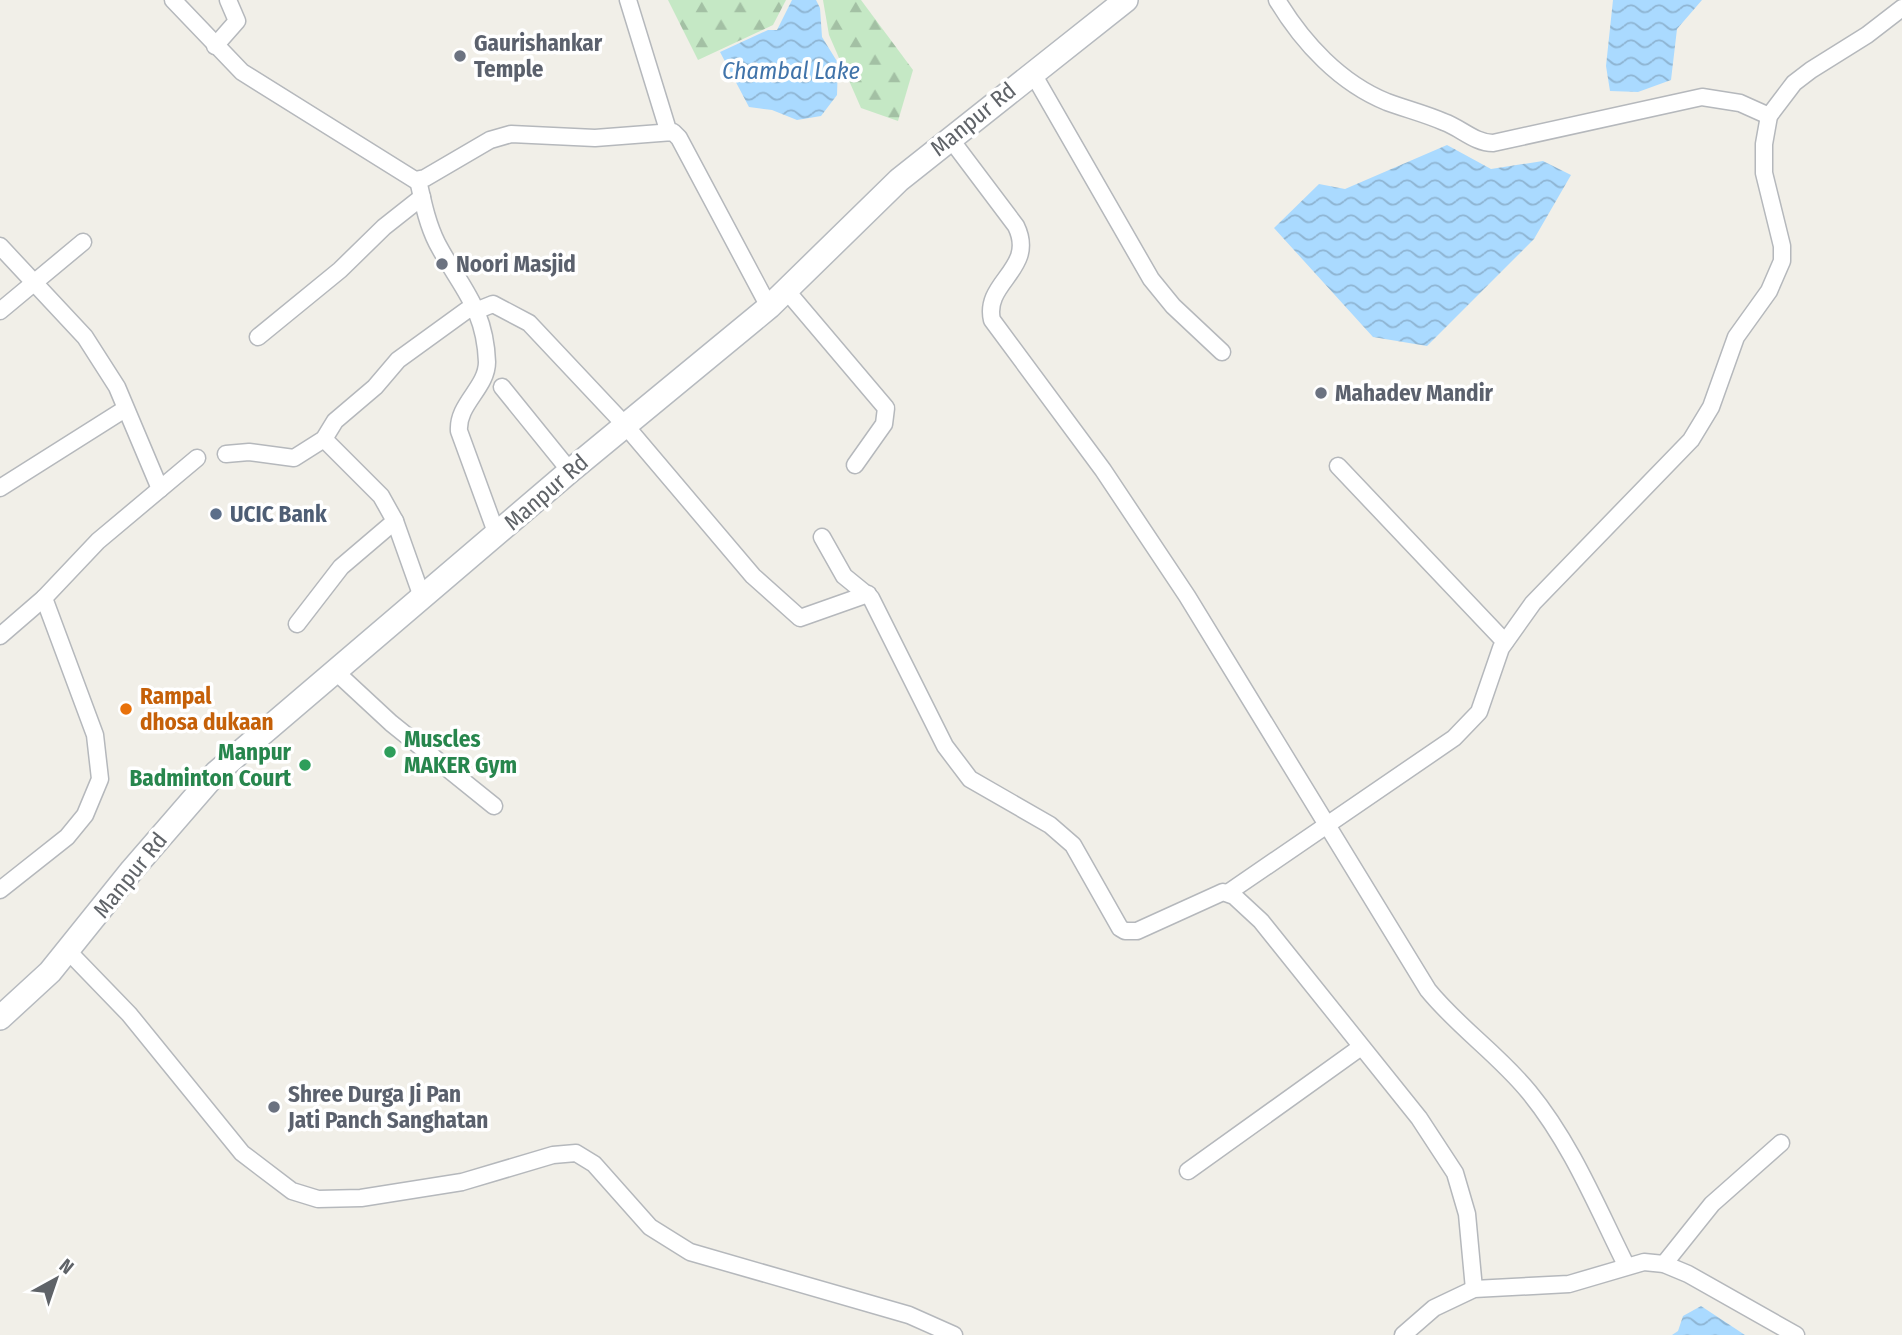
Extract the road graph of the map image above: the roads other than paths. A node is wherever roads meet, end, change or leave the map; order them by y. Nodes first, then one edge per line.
1 (173, 0) edge
2 (229, 0) edge
3 (628, 0) edge
4 (1126, 0) edge
5 (1277, 0) edge
6 (1902, 8) edge
7 (215, 46) junction
8 (1032, 72) junction
9 (1769, 116) junction
10 (668, 130) junction
11 (949, 137) junction
12 (418, 180) junction
13 (422, 197) junction
14 (83, 242) dead end
15 (0, 246) edge
16 (35, 283) junction
17 (786, 290) junction
18 (769, 307) junction
19 (478, 310) junction
20 (0, 311) edge
21 (258, 337) dead end
22 (1222, 352) dead end
23 (502, 387) dead end
24 (125, 409) junction
25 (625, 425) junction
26 (324, 439) junction
27 (226, 454) dead end
28 (197, 458) dead end
29 (855, 465) dead end
30 (1338, 466) dead end
31 (570, 471) junction
32 (0, 488) edge
33 (160, 489) junction
34 (395, 521) junction
35 (497, 535) junction
36 (822, 537) dead end
37 (867, 594) junction
38 (422, 597) junction
39 (44, 598) junction
40 (297, 624) dead end
41 (0, 636) edge
42 (1505, 642) junction
43 (336, 672) junction
44 (494, 806) dead end
45 (1328, 826) junction
46 (0, 890) edge
47 (1229, 892) junction
48 (68, 951) junction
49 (0, 1018) edge
50 (1362, 1046) junction
51 (1781, 1143) dead end
52 (1188, 1171) dead end
53 (1664, 1264) junction
54 (1626, 1265) junction
55 (1474, 1289) junction
56 (954, 1335) edge
57 (1403, 1335) edge
58 (1796, 1335) edge

1 - 7 street
2 - 7 street
3 - 10 street
4 - 8 main road, Manpur Rd
5 - 9 street
6 - 9 street
7 - 12 street
8 - 11 main road, Manpur Rd
8 - 22 street
9 - 42 street
10 - 12 street
10 - 18 street
11 - 17 main road, Manpur Rd
11 - 45 street
12 - 13 street
13 - 19 street
13 - 21 street
14 - 16 street
15 - 16 street
16 - 20 street
16 - 24 street
17 - 18 main road, Manpur Rd
17 - 29 street
18 - 25 main road, Manpur Rd
19 - 25 street
19 - 26 street
19 - 35 street
23 - 31 street
24 - 32 street
24 - 33 street
25 - 31 main road, Manpur Rd
25 - 37 street
26 - 27 street
26 - 34 street
28 - 33 street
30 - 42 street
31 - 35 main road, Manpur Rd
33 - 39 street
34 - 38 street
34 - 40 street
35 - 38 main road, Manpur Rd
36 - 37 street
37 - 47 street
38 - 43 main road, Manpur Rd
39 - 41 street
39 - 46 street
42 - 45 street
43 - 44 street
43 - 48 main road, Manpur Rd
45 - 47 street
45 - 54 street
47 - 50 street
48 - 49 main road, Manpur Rd
48 - 56 street
50 - 52 street
50 - 55 street
51 - 53 street
53 - 54 street
53 - 58 street
54 - 55 street
55 - 57 street

